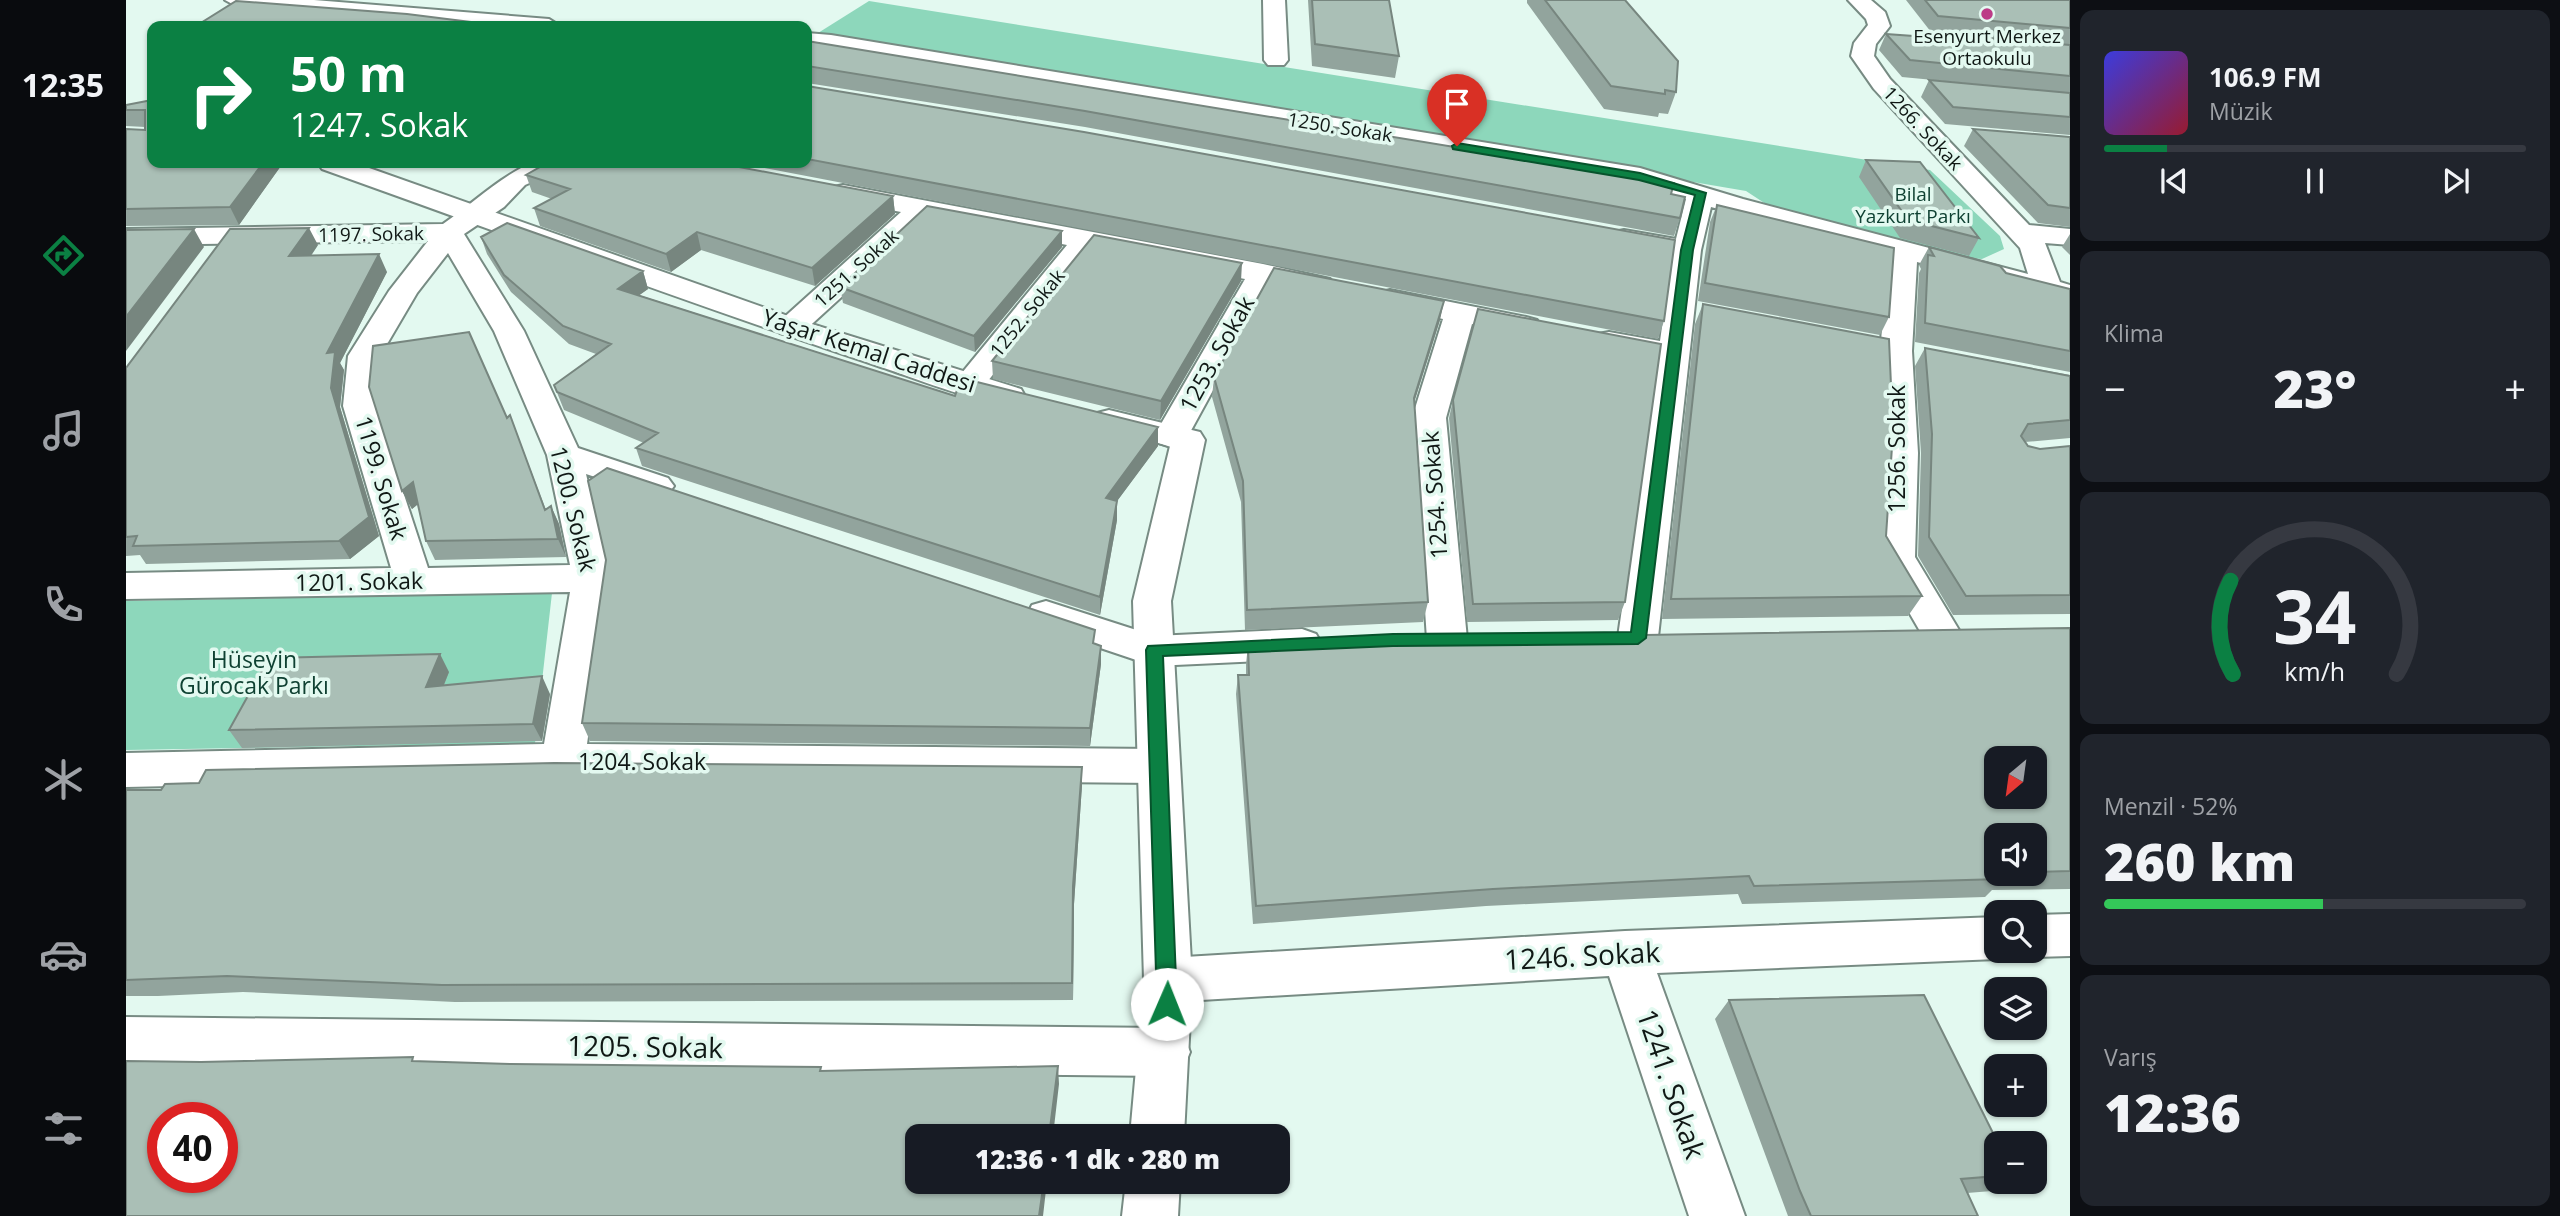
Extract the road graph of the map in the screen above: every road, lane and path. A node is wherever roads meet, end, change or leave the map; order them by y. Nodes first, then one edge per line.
1 (236, 0) edge
2 (1274, 0) edge
3 (1860, 0) edge
4 (489, 21) edge
5 (1871, 36) junction
6 (1898, 38) edge
7 (812, 40) edge
8 (1276, 60) dead end
9 (1882, 84) junction
10 (1922, 88) edge
11 (1928, 133) junction
12 (1966, 136) dead end
13 (346, 168) edge
14 (541, 168) edge
15 (815, 188) edge
16 (1701, 193) junction
17 (921, 209) junction
18 (478, 213) junction
19 (449, 232) junction
20 (2021, 233) junction
21 (1605, 234) edge
22 (229, 236) junction
23 (126, 237) edge
24 (2070, 237) edge
25 (1086, 241) junction
26 (1687, 250) junction
27 (1903, 250) junction
28 (206, 268) edge
29 (1263, 273) junction
30 (2059, 290) edge
31 (1460, 313) junction
32 (791, 327) junction
33 (1676, 354) junction
34 (968, 386) junction
35 (1035, 402) edge
36 (1076, 412) edge
37 (1171, 436) junction
38 (564, 455) junction
39 (682, 494) edge
40 (591, 578) junction
41 (413, 580) junction
42 (126, 586) edge
43 (1010, 603) edge
44 (1981, 634) edge
45 (1895, 635) edge
46 (1942, 635) junction
47 (1679, 637) edge
48 (1597, 638) edge
49 (1638, 638) junction
50 (1447, 639) junction
51 (1488, 639) edge
52 (1406, 640) edge
53 (1340, 642) edge
54 (1154, 650) junction
55 (563, 761) junction
56 (1158, 766) junction
57 (126, 770) edge
58 (2070, 935) edge
59 (2047, 936) edge
60 (1984, 939) edge
61 (1625, 953) junction
62 (1168, 980) junction
63 (126, 1041) edge
64 (1164, 1052) junction
65 (1158, 1124) edge
66 (1152, 1194) edge
67 (1150, 1216) edge
68 (1717, 1216) edge

1 - 4 street
2 - 8 street
3 - 5 street, 1266. Sokak
5 - 6 street
5 - 9 street, 1266. Sokak
7 - 16 street, 1250. Sokak
9 - 10 street
9 - 11 street, 1266. Sokak
11 - 12 street
11 - 20 street, 1266. Sokak
13 - 18 street, Yaşar Kemal Caddesi
14 - 18 street
15 - 17 street
16 - 26 street
16 - 27 street, 1250. Sokak
17 - 25 street
17 - 32 street, 1251. Sokak
18 - 19 street
18 - 32 street, Yaşar Kemal Caddesi
19 - 22 street, 1197. Sokak
19 - 38 street, 1200. Sokak
19 - 41 street, 1199. Sokak
20 - 24 street
20 - 30 street, 1266. Sokak
21 - 26 street
22 - 23 street, 1197. Sokak
22 - 28 street
25 - 29 street
25 - 34 street, 1252. Sokak
26 - 33 street
27 - 30 street, 1250. Sokak
27 - 46 street, 1256. Sokak
29 - 31 street
29 - 37 street, 1253. Sokak
31 - 33 street
31 - 50 street, 1254. Sokak
32 - 34 street, Yaşar Kemal Caddesi
33 - 49 street
34 - 35 street, Yaşar Kemal Caddesi
36 - 37 street
37 - 54 street
38 - 39 street
38 - 40 street, 1200. Sokak
40 - 41 street, 1201. Sokak
40 - 55 street, 1200. Sokak
41 - 42 street, 1201. Sokak
43 - 54 street
44 - 46 street
45 - 46 street
47 - 49 street
48 - 49 street
50 - 51 street
50 - 52 street
53 - 54 street
54 - 56 street
55 - 56 street, 1204. Sokak
55 - 57 street, 1204. Sokak
56 - 62 street
58 - 59 street
60 - 61 street, 1246. Sokak
61 - 62 street, 1246. Sokak
61 - 68 street, 1241. Sokak
62 - 64 street
63 - 64 street, 1205. Sokak
64 - 65 street
66 - 67 street

